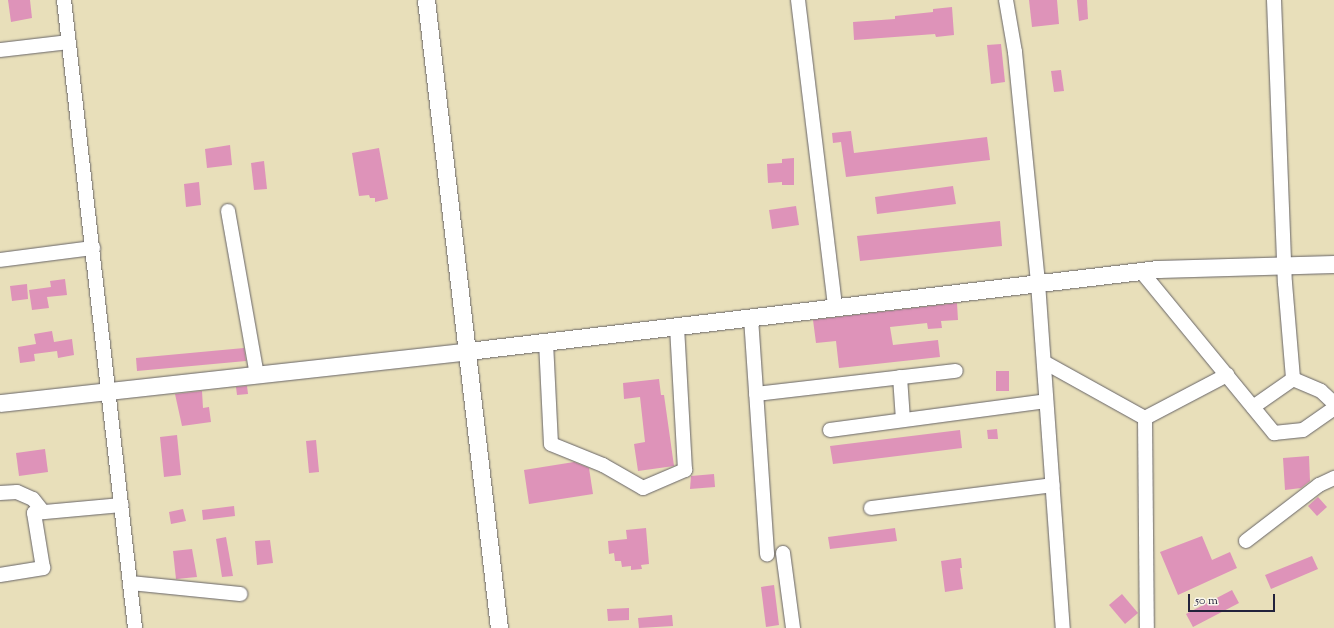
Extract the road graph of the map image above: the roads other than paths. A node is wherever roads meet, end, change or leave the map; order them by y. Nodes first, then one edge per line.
1 (64, 0) edge
2 (426, 0) edge
3 (798, 0) edge
4 (1006, 0) edge
5 (1274, 0) edge
6 (69, 42) junction
7 (0, 50) edge
8 (228, 211) dead end
9 (93, 248) junction
10 (0, 260) edge
11 (1334, 264) edge
12 (1285, 266) junction
13 (1141, 271) junction
14 (1038, 283) junction
15 (835, 308) junction
16 (751, 318) junction
17 (677, 326) junction
18 (546, 342) junction
19 (468, 352) junction
20 (1044, 362) junction
21 (956, 371) dead end
22 (257, 375) junction
23 (1227, 375) junction
24 (900, 377) junction
25 (1293, 379) junction
26 (109, 391) junction
27 (756, 394) junction
28 (1046, 401) junction
29 (0, 403) edge
30 (1334, 403) edge
31 (1253, 407) junction
32 (1334, 408) edge
33 (1145, 418) junction
34 (903, 420) junction
35 (830, 430) dead end
36 (1334, 478) edge
37 (1053, 486) junction
38 (0, 493) edge
39 (122, 505) junction
40 (871, 508) dead end
41 (43, 512) junction
42 (1246, 542) dead end
43 (767, 554) dead end
44 (783, 554) dead end
45 (0, 575) edge
46 (130, 583) junction
47 (240, 594) dead end
48 (135, 628) edge
49 (499, 628) edge
50 (794, 628) edge
51 (1063, 628) edge
52 (1147, 628) edge

1 - 6 street
2 - 19 street
3 - 15 street
4 - 14 street
5 - 12 street
6 - 7 street
6 - 9 street
8 - 22 street
9 - 10 street
9 - 26 street
11 - 12 street
12 - 13 street
12 - 25 street
13 - 14 street
13 - 23 street
14 - 15 street
14 - 20 street
15 - 16 street
16 - 17 street
16 - 27 street
17 - 18 street
17 - 18 street
18 - 19 street
19 - 22 street
19 - 49 street
20 - 28 street
20 - 33 street
21 - 24 street
22 - 26 street
23 - 31 street
23 - 33 street
24 - 27 street
24 - 34 street
25 - 30 street
25 - 31 street
26 - 29 street
26 - 39 street
27 - 43 street
28 - 34 street
28 - 37 street
31 - 32 street
33 - 52 street
34 - 35 street
36 - 42 street
37 - 40 street
37 - 51 street
38 - 41 street
39 - 41 street
39 - 46 street
41 - 45 street
44 - 50 street
46 - 47 street
46 - 48 street

